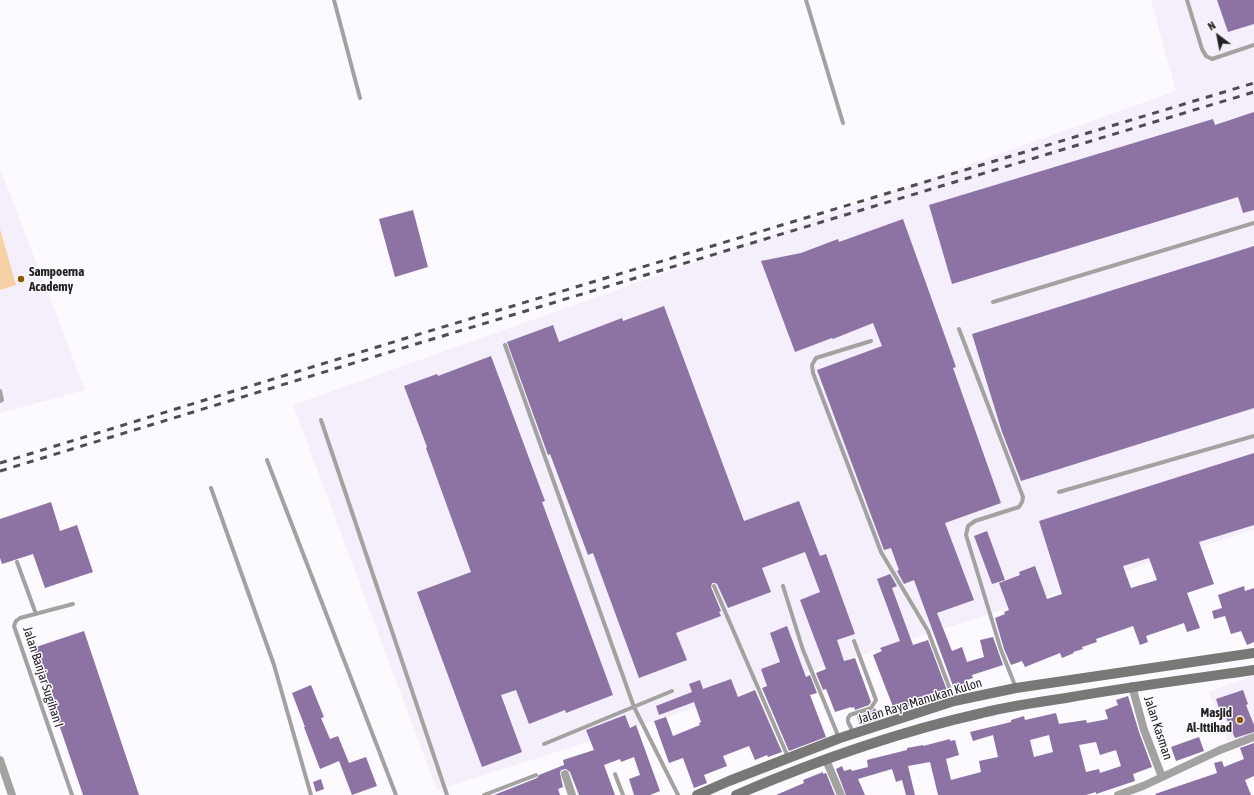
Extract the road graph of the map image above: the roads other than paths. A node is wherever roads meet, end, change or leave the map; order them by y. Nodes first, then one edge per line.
1 (334, 0) edge
2 (806, 0) edge
3 (1188, 0) edge
4 (1254, 46) edge
5 (360, 98) dead end
6 (843, 123) dead end
7 (1254, 222) edge
8 (993, 302) dead end
9 (959, 329) dead end
10 (871, 341) dead end
11 (506, 345) dead end
12 (0, 391) edge
13 (0, 401) edge
14 (321, 420) dead end
15 (1254, 436) edge
16 (267, 460) dead end
17 (211, 488) dead end
18 (1058, 492) dead end
19 (17, 562) dead end
20 (714, 586) dead end
21 (783, 586) dead end
22 (73, 604) dead end
23 (36, 614) junction
24 (854, 641) dead end
25 (1254, 653) edge
26 (1254, 670) edge
27 (1132, 686) junction
28 (1016, 688) junction
29 (672, 690) dead end
30 (954, 702) junction
31 (634, 707) junction
32 (855, 734) junction
33 (1254, 737) edge
34 (840, 738) junction
35 (544, 744) dead end
36 (788, 758) junction
37 (0, 760) edge
38 (826, 760) junction
39 (565, 774) dead end
40 (615, 774) dead end
41 (536, 775) dead end
42 (1162, 777) junction
43 (12, 795) edge
44 (72, 795) edge
45 (311, 795) edge
46 (396, 795) edge
47 (447, 795) edge
48 (484, 795) edge
49 (572, 795) edge
50 (623, 795) edge
51 (678, 795) edge
52 (697, 795) edge
53 (736, 795) edge
54 (841, 795) edge
55 (1118, 795) edge

1 - 5 lane
2 - 6 lane
3 - 4 lane
7 - 8 lane
9 - 28 lane
10 - 30 lane
11 - 31 lane
12 - 13 lane
14 - 47 lane
15 - 18 lane
16 - 46 lane
17 - 45 lane
19 - 23 lane
20 - 36 lane
21 - 34 lane
22 - 23 lane, Jalan Banjar Sugihan I
23 - 44 lane, Jalan Banjar Sugihan I
24 - 32 lane
25 - 28 main road, Jalan Raya Manukan Kulon
26 - 27 main road, Jalan Raya Manukan Kulon
27 - 38 main road, Jalan Raya Manukan Kulon
27 - 42 street, Jalan Kasman
28 - 30 main road, Jalan Raya Manukan Kulon
29 - 31 lane
30 - 32 main road, Jalan Raya Manukan Kulon
31 - 35 lane
31 - 51 lane
32 - 34 main road, Jalan Raya Manukan Kulon
33 - 42 street, Jalan Kasman
34 - 36 main road, Jalan Raya Manukan Kulon
36 - 52 main road, Jalan Raya Manukan Kulon
37 - 43 street
38 - 53 main road, Jalan Raya Manukan Kulon
38 - 54 street
39 - 49 street
40 - 50 lane
41 - 48 lane
42 - 55 street, Jalan Kasman

